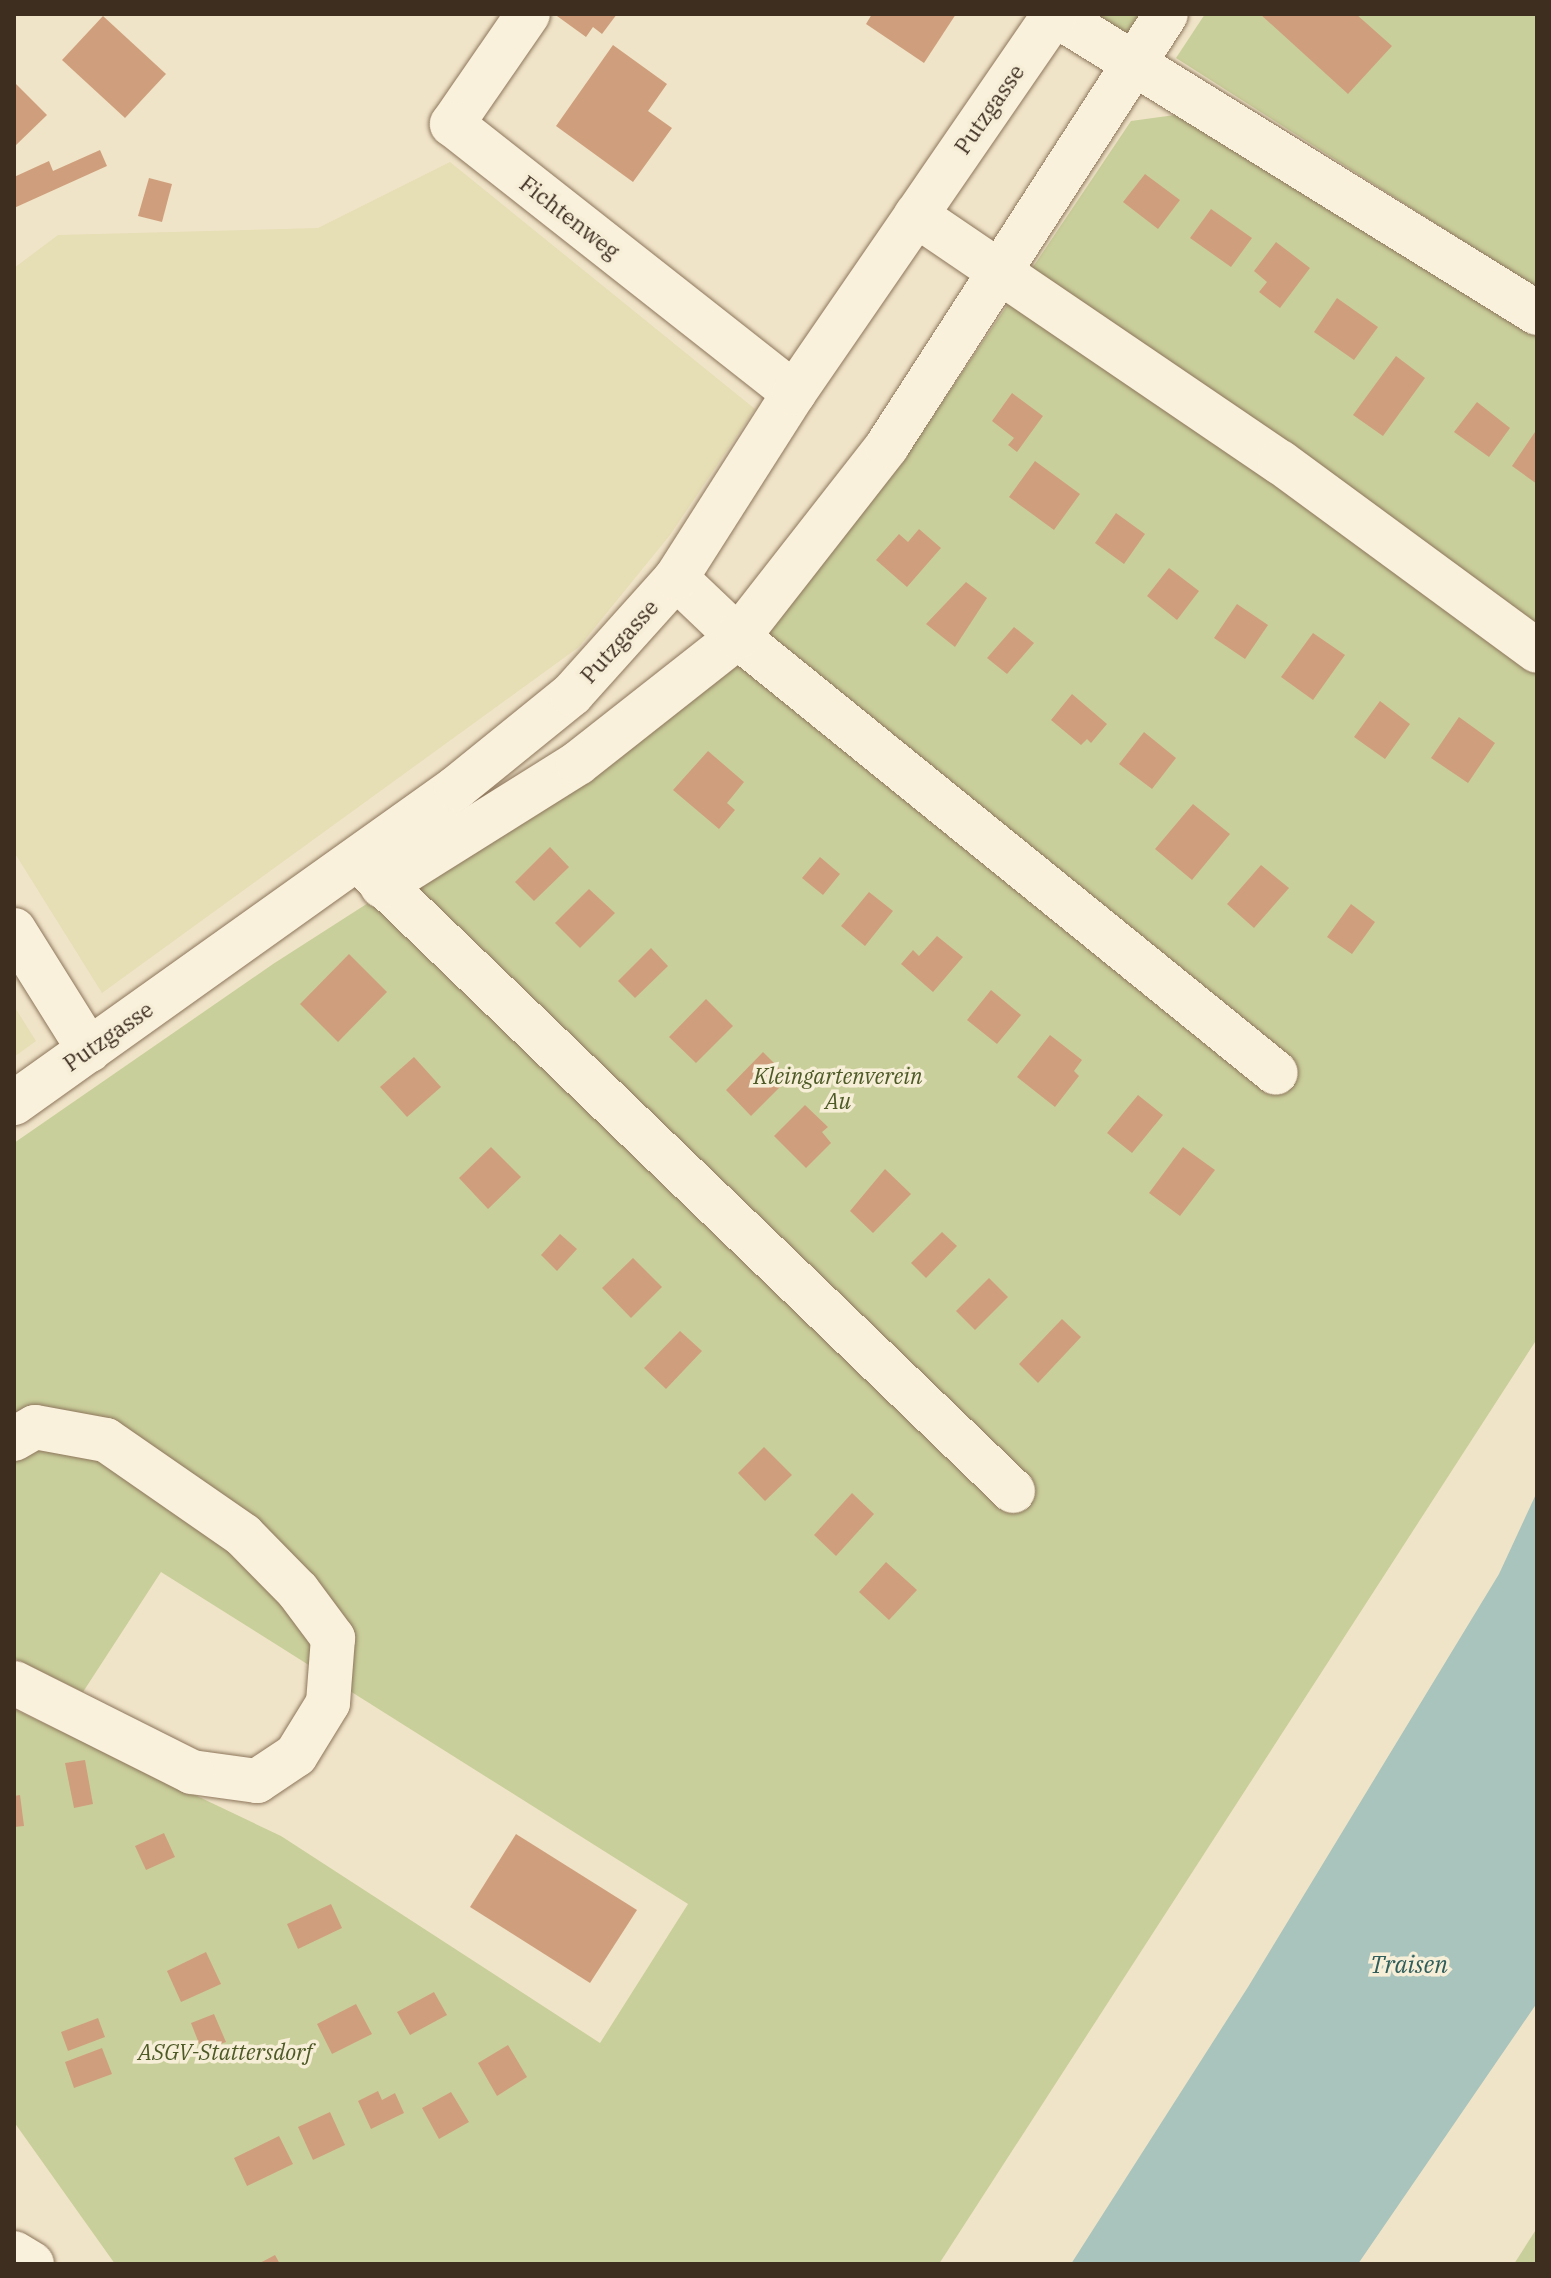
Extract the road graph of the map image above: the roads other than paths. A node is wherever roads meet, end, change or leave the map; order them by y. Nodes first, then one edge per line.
1 (528, 14) edge
2 (1054, 14) edge
3 (1166, 14) edge
4 (1132, 65) junction
5 (916, 215) junction
6 (1000, 270) junction
7 (1537, 313) edge
8 (794, 393) junction
9 (676, 578) junction
10 (738, 637) junction
11 (1537, 651) edge
12 (370, 873) junction
13 (14, 930) edge
14 (89, 1050) junction
15 (1276, 1073) dead end
16 (14, 1103) edge
17 (14, 1439) edge
18 (1013, 1491) dead end
19 (14, 1683) edge
20 (14, 2253) edge
21 (32, 2264) edge

1 - 8 street, Fichtenweg
2 - 4 street
2 - 5 street, Putzgasse
3 - 4 street
4 - 6 street
4 - 7 street
5 - 6 street
5 - 8 street, Putzgasse
6 - 10 street
6 - 11 street
8 - 9 street, Putzgasse
9 - 10 street
9 - 12 street, Putzgasse
10 - 12 street
10 - 15 street
12 - 14 street, Putzgasse
12 - 18 street
13 - 14 street
14 - 16 street, Putzgasse
17 - 19 street
20 - 21 street

